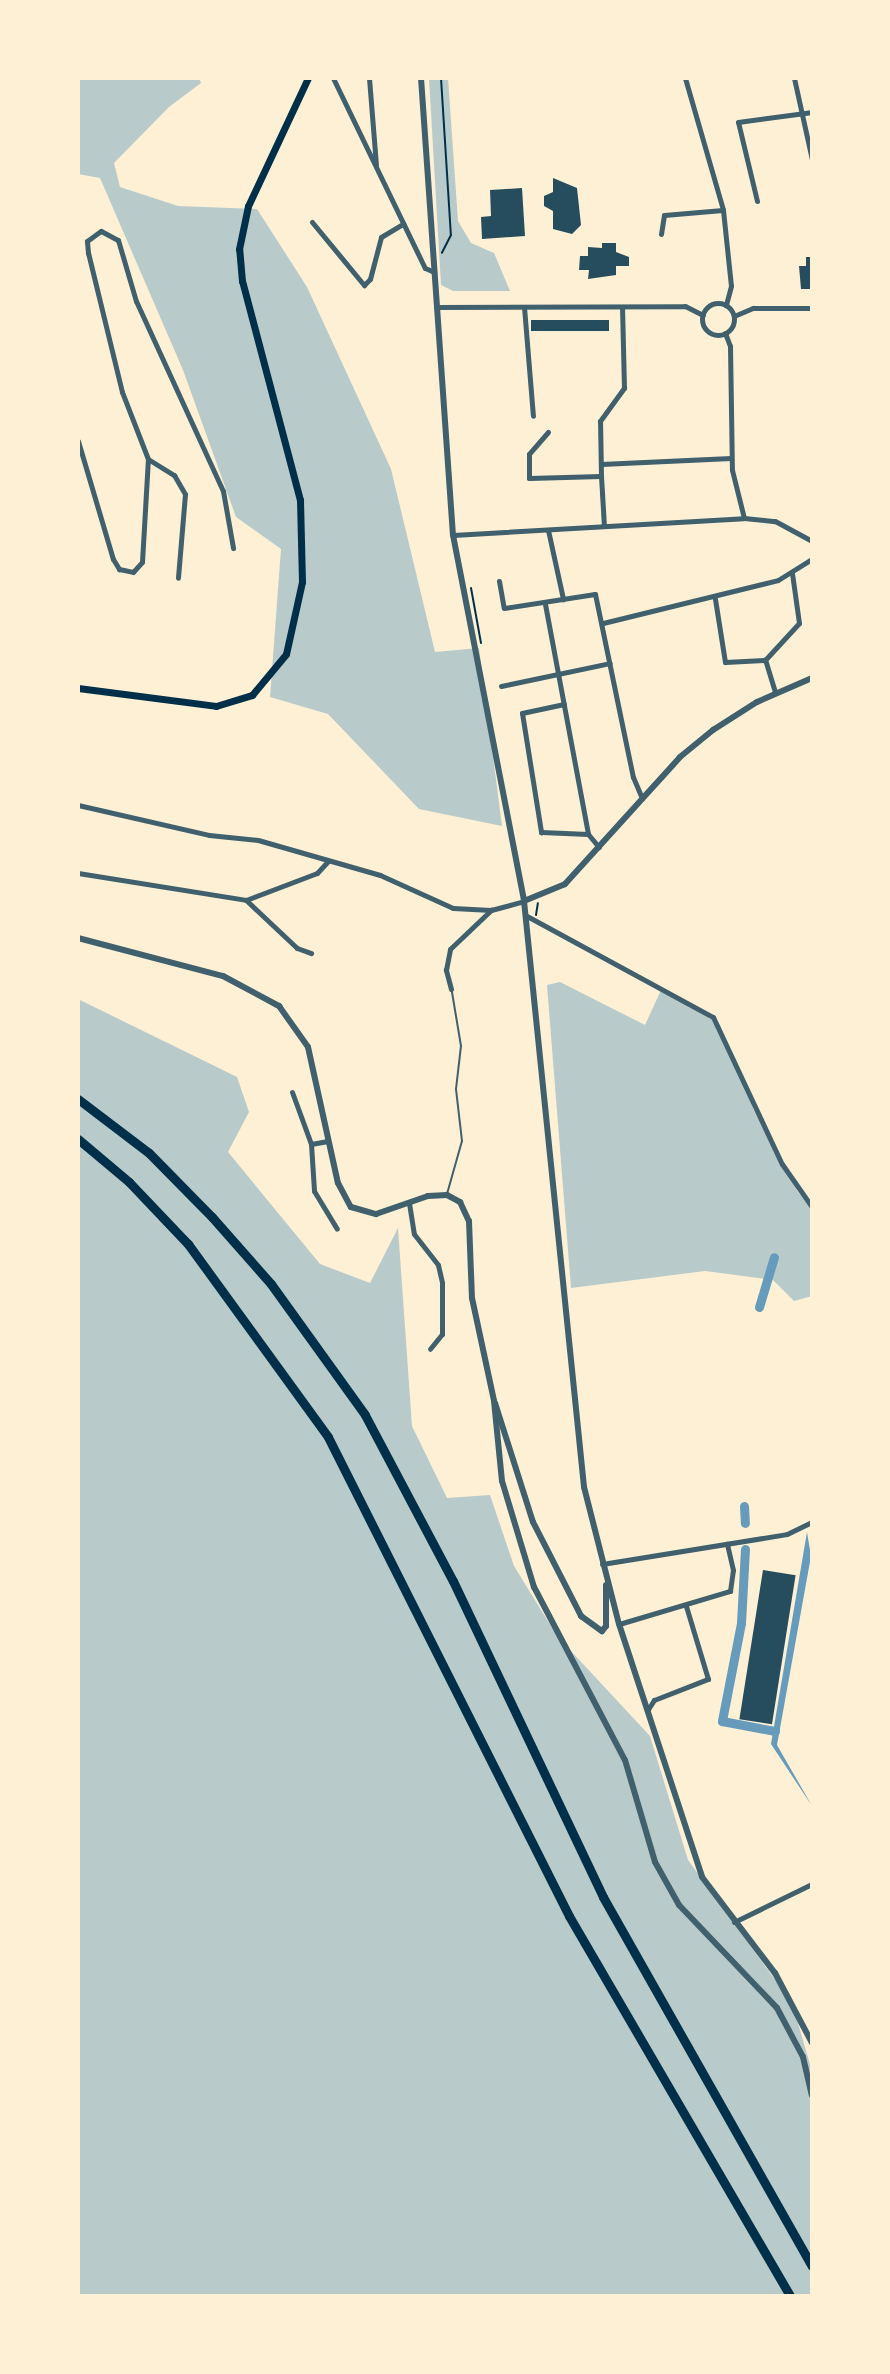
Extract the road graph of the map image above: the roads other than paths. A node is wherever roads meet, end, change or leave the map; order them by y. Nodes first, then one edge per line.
1 (308, 78) edge
2 (333, 78) edge
3 (369, 78) edge
4 (421, 78) edge
5 (685, 78) edge
6 (794, 78) edge
7 (812, 112) edge
8 (801, 113) junction
9 (812, 160) edge
10 (377, 171) junction
11 (757, 201) dead end
12 (723, 210) junction
13 (312, 222) dead end
14 (403, 224) junction
15 (661, 234) dead end
16 (434, 272) junction
17 (726, 305) junction
18 (436, 307) junction
19 (524, 307) junction
20 (622, 307) junction
21 (812, 308) edge
22 (703, 315) junction
23 (734, 316) junction
24 (725, 333) junction
25 (533, 416) dead end
26 (548, 432) dead end
27 (78, 441) edge
28 (731, 458) junction
29 (148, 459) junction
30 (601, 464) junction
31 (812, 472) edge
32 (601, 476) junction
33 (812, 481) edge
34 (744, 518) junction
35 (604, 526) junction
36 (548, 530) junction
37 (453, 535) junction
38 (812, 541) edge
39 (233, 548) dead end
40 (812, 559) edge
41 (792, 573) junction
42 (178, 578) dead end
43 (499, 581) dead end
44 (563, 599) junction
45 (715, 599) junction
46 (545, 604) junction
47 (603, 623) junction
48 (765, 660) junction
49 (610, 663) junction
50 (557, 675) junction
51 (812, 678) edge
52 (501, 686) dead end
53 (78, 688) edge
54 (775, 692) junction
55 (564, 704) junction
56 (642, 798) junction
57 (78, 805) edge
58 (588, 834) junction
59 (599, 847) junction
60 (328, 861) junction
61 (78, 873) edge
62 (246, 900) junction
63 (524, 901) junction
64 (491, 910) junction
65 (525, 915) junction
66 (78, 938) edge
67 (311, 953) dead end
68 (451, 989) joint
69 (292, 1092) dead end
70 (78, 1099) edge
71 (78, 1139) edge
72 (328, 1141) junction
73 (311, 1144) junction
74 (447, 1195) junction
75 (407, 1203) junction
76 (812, 1207) edge
77 (337, 1229) dead end
78 (430, 1349) dead end
79 (494, 1401) junction
80 (812, 1522) edge
81 (727, 1544) junction
82 (602, 1564) junction
83 (607, 1582) junction
84 (686, 1606) junction
85 (619, 1624) junction
86 (647, 1712) junction
87 (812, 1884) edge
88 (733, 1922) junction
89 (812, 2043) edge
90 (812, 2095) edge
91 (812, 2266) edge
92 (790, 2296) edge

1 - 53 main road
2 - 10 street
3 - 10 street
4 - 16 street
5 - 12 street
6 - 8 street
7 - 8 street
8 - 9 street
8 - 11 street
10 - 14 street
12 - 15 street
12 - 17 street
13 - 14 street
14 - 16 street
16 - 18 street
17 - 22 street
17 - 23 street
18 - 19 street
18 - 37 street
19 - 20 street
19 - 25 street
20 - 22 street
20 - 30 street
21 - 23 street
22 - 24 street
23 - 24 street
24 - 28 street
26 - 32 street
27 - 29 street
28 - 30 street
28 - 34 street
29 - 39 street
29 - 42 street
30 - 32 street
31 - 33 street
32 - 35 street
34 - 35 street
34 - 38 street
35 - 36 street
36 - 37 street
36 - 44 street
37 - 63 street
40 - 41 street
41 - 45 street
41 - 48 street
43 - 46 street
44 - 46 street
44 - 47 street
45 - 47 street
45 - 48 street
46 - 50 street
47 - 49 street
48 - 54 street
49 - 50 street
49 - 56 street
50 - 52 street
50 - 55 street
51 - 54 street
54 - 56 street
55 - 58 street
55 - 58 street
56 - 59 street
57 - 60 street
58 - 59 street
59 - 63 street
60 - 62 street
60 - 64 street
61 - 62 street
62 - 67 street
63 - 64 street
63 - 65 street
64 - 68 street
65 - 76 street
65 - 82 street
66 - 72 street
68 - 74 lane
69 - 73 street
70 - 91 highway
71 - 92 highway
72 - 73 street
72 - 75 street
73 - 77 street
74 - 75 street
74 - 79 street
75 - 78 street
79 - 83 street
79 - 90 street
80 - 81 street
81 - 82 street
81 - 84 street
82 - 83 street
83 - 85 street
84 - 85 street
84 - 86 street
85 - 86 street
86 - 88 street
87 - 88 street
88 - 89 street

